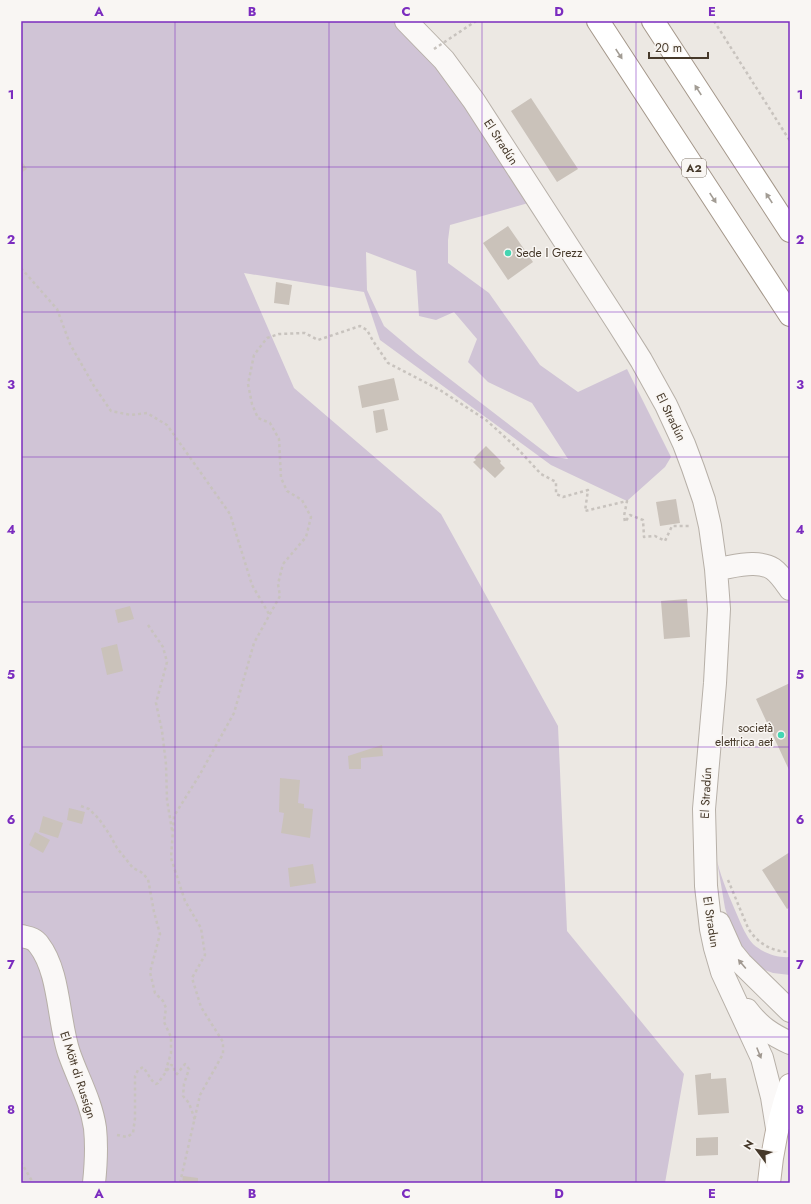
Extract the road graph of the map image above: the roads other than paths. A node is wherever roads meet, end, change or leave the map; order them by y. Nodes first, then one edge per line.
1 (406, 21) edge
2 (598, 21) edge
3 (653, 21) edge
4 (790, 231) edge
5 (790, 315) edge
6 (716, 570) junction
7 (790, 589) edge
8 (706, 886) junction
9 (21, 936) edge
10 (758, 981) junction
11 (790, 986) edge
12 (732, 992) junction
13 (790, 1011) edge
14 (790, 1042) edge
15 (790, 1085) edge
16 (777, 1128) junction
17 (94, 1183) edge
18 (769, 1183) edge

1 - 6 street, El Stradún
2 -> 5 main road, A2
4 -> 3 main road
6 - 7 street
6 - 8 street, El Stradún
10 -> 8 street, El Stradun
8 - 12 street, El Stradun
9 - 17 street, El Mött di Russígn
10 - 11 street
10 - 13 street, El Stradun
12 - 14 street, El Stradun
12 -> 16 street, El Stradun
15 - 16 main road, El Stradun
16 - 18 main road, El Stradun

